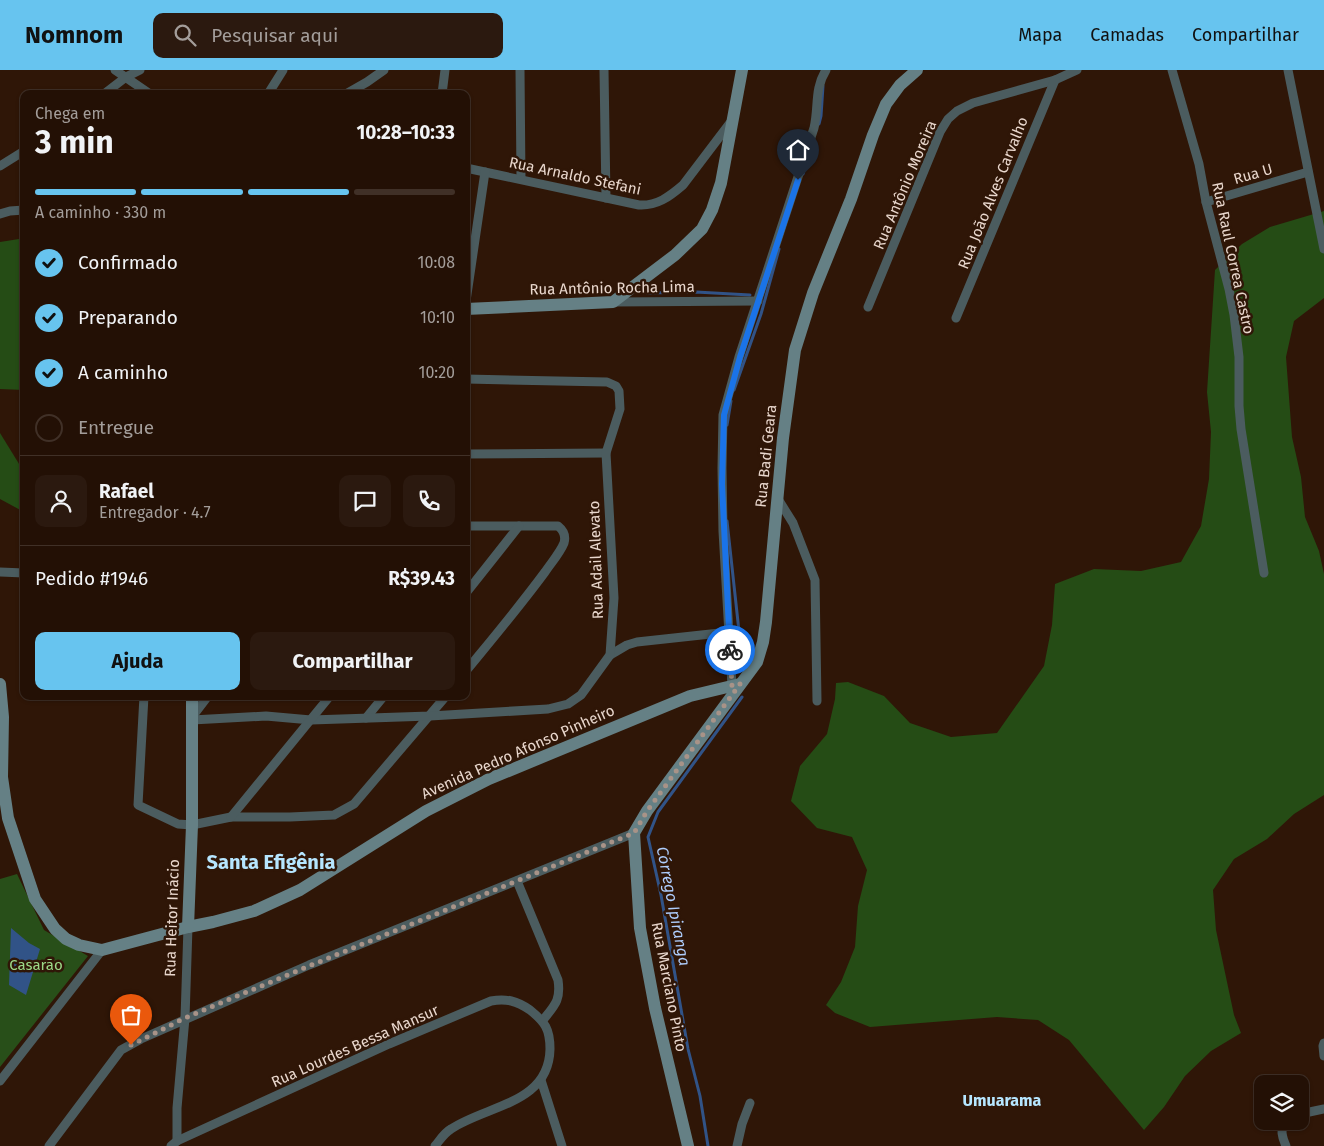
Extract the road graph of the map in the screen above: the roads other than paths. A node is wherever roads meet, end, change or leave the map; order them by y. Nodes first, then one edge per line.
1 (115, 70) edge
2 (140, 70) edge
3 (283, 70) edge
4 (384, 70) edge
5 (445, 70) edge
6 (520, 70) edge
7 (604, 70) edge
8 (742, 70) edge
9 (826, 70) edge
10 (917, 70) edge
11 (1077, 70) edge
12 (1172, 70) edge
13 (1288, 70) edge
14 (126, 78) junction
15 (1055, 80) junction
16 (367, 82) junction
17 (110, 90) edge
18 (144, 90) edge
19 (270, 90) edge
20 (353, 90) edge
21 (365, 90) edge
22 (442, 90) edge
23 (732, 122) junction
24 (20, 154) edge
25 (0, 166) edge
26 (470, 169) edge
27 (485, 172) junction
28 (1308, 172) junction
29 (521, 178) junction
30 (606, 198) junction
31 (1206, 202) junction
32 (20, 210) edge
33 (0, 214) edge
34 (1324, 249) edge
35 (470, 274) edge
36 (758, 301) junction
37 (613, 302) junction
38 (868, 307) dead end
39 (470, 309) edge
40 (956, 318) dead end
41 (470, 379) edge
42 (606, 453) junction
43 (470, 454) edge
44 (778, 499) junction
45 (470, 526) edge
46 (519, 526) junction
47 (0, 572) edge
48 (20, 573) edge
49 (1264, 574) dead end
50 (470, 588) edge
51 (729, 632) junction
52 (610, 655) junction
53 (470, 666) edge
54 (0, 684) edge
55 (736, 685) junction
56 (144, 700) edge
57 (192, 700) edge
58 (205, 700) edge
59 (327, 700) edge
60 (381, 700) edge
61 (443, 700) edge
62 (817, 701) dead end
63 (430, 716) junction
64 (192, 718) junction
65 (366, 718) junction
66 (312, 720) junction
67 (231, 817) junction
68 (4, 818) edge
69 (192, 825) junction
70 (634, 833) junction
71 (517, 881) junction
72 (188, 926) junction
73 (102, 950) junction
74 (185, 1018) junction
75 (543, 1020) junction
76 (1324, 1043) edge
77 (1324, 1056) edge
78 (0, 1080) edge
79 (542, 1080) junction
80 (750, 1103) dead end
81 (1324, 1109) edge
82 (1309, 1112) edge
83 (1282, 1130) edge
84 (174, 1143) edge
85 (48, 1146) edge
86 (435, 1146) edge
87 (562, 1146) edge
88 (688, 1146) edge
89 (738, 1146) edge
90 (1286, 1146) edge

1 - 14 street
2 - 14 street
3 - 19 street
4 - 16 street
5 - 22 street
6 - 29 street
7 - 30 street
8 - 23 street
9 - 36 street
10 - 44 street, Rua Badi Geara
11 - 15 street, Rua Antônio Moreira
12 - 31 street, Rua Raul Correa Castro
13 - 28 street
14 - 17 street
14 - 18 street
15 - 38 street, Rua Antônio Moreira
15 - 40 street, Rua João Alves Carvalho
16 - 20 street
16 - 21 street
23 - 30 street, Rua Arnaldo Stefani
23 - 37 street
24 - 25 street
26 - 27 street, Rua Arnaldo Stefani
27 - 29 street, Rua Arnaldo Stefani
27 - 35 street
28 - 31 street, Rua U
28 - 34 street
29 - 30 street, Rua Arnaldo Stefani
31 - 49 street, Rua Raul Correa Castro
32 - 33 street
36 - 37 street, Rua Antônio Rocha Lima
36 - 51 street
37 - 39 street, Rua Antônio Rocha Lima
41 - 42 street, Rua Adail Alevato
42 - 43 street
42 - 52 street, Rua Adail Alevato
44 - 55 street, Rua Badi Geara
44 - 62 street
45 - 46 street
46 - 50 street
46 - 53 street
47 - 48 street
51 - 52 street
51 - 55 street
52 - 63 street
54 - 68 street, Avenida Pedro Afonso Pinheiro
55 - 70 street, Rua Badi Geara
55 - 72 street, Avenida Pedro Afonso Pinheiro
56 - 69 street
57 - 64 street, Rua Heitor Inácio
58 - 64 street
59 - 66 street
60 - 65 street
61 - 63 street
63 - 65 street
63 - 67 street
64 - 66 street
64 - 69 street, Rua Heitor Inácio
65 - 66 street
66 - 67 street
67 - 69 street
68 - 73 street, Avenida Pedro Afonso Pinheiro
69 - 72 street, Rua Heitor Inácio
70 - 71 street
70 - 88 street, Rua Marciano Pinto
71 - 74 street
71 - 75 street
72 - 73 street, Avenida Pedro Afonso Pinheiro
72 - 74 street, Rua Heitor Inácio
73 - 78 street
74 - 84 street, Rua Heitor Inácio
74 - 85 street
75 - 79 street
75 - 84 street, Rua Lourdes Bessa Mansur
76 - 77 street
79 - 86 street
79 - 87 street
80 - 89 street
81 - 82 street
83 - 90 street

